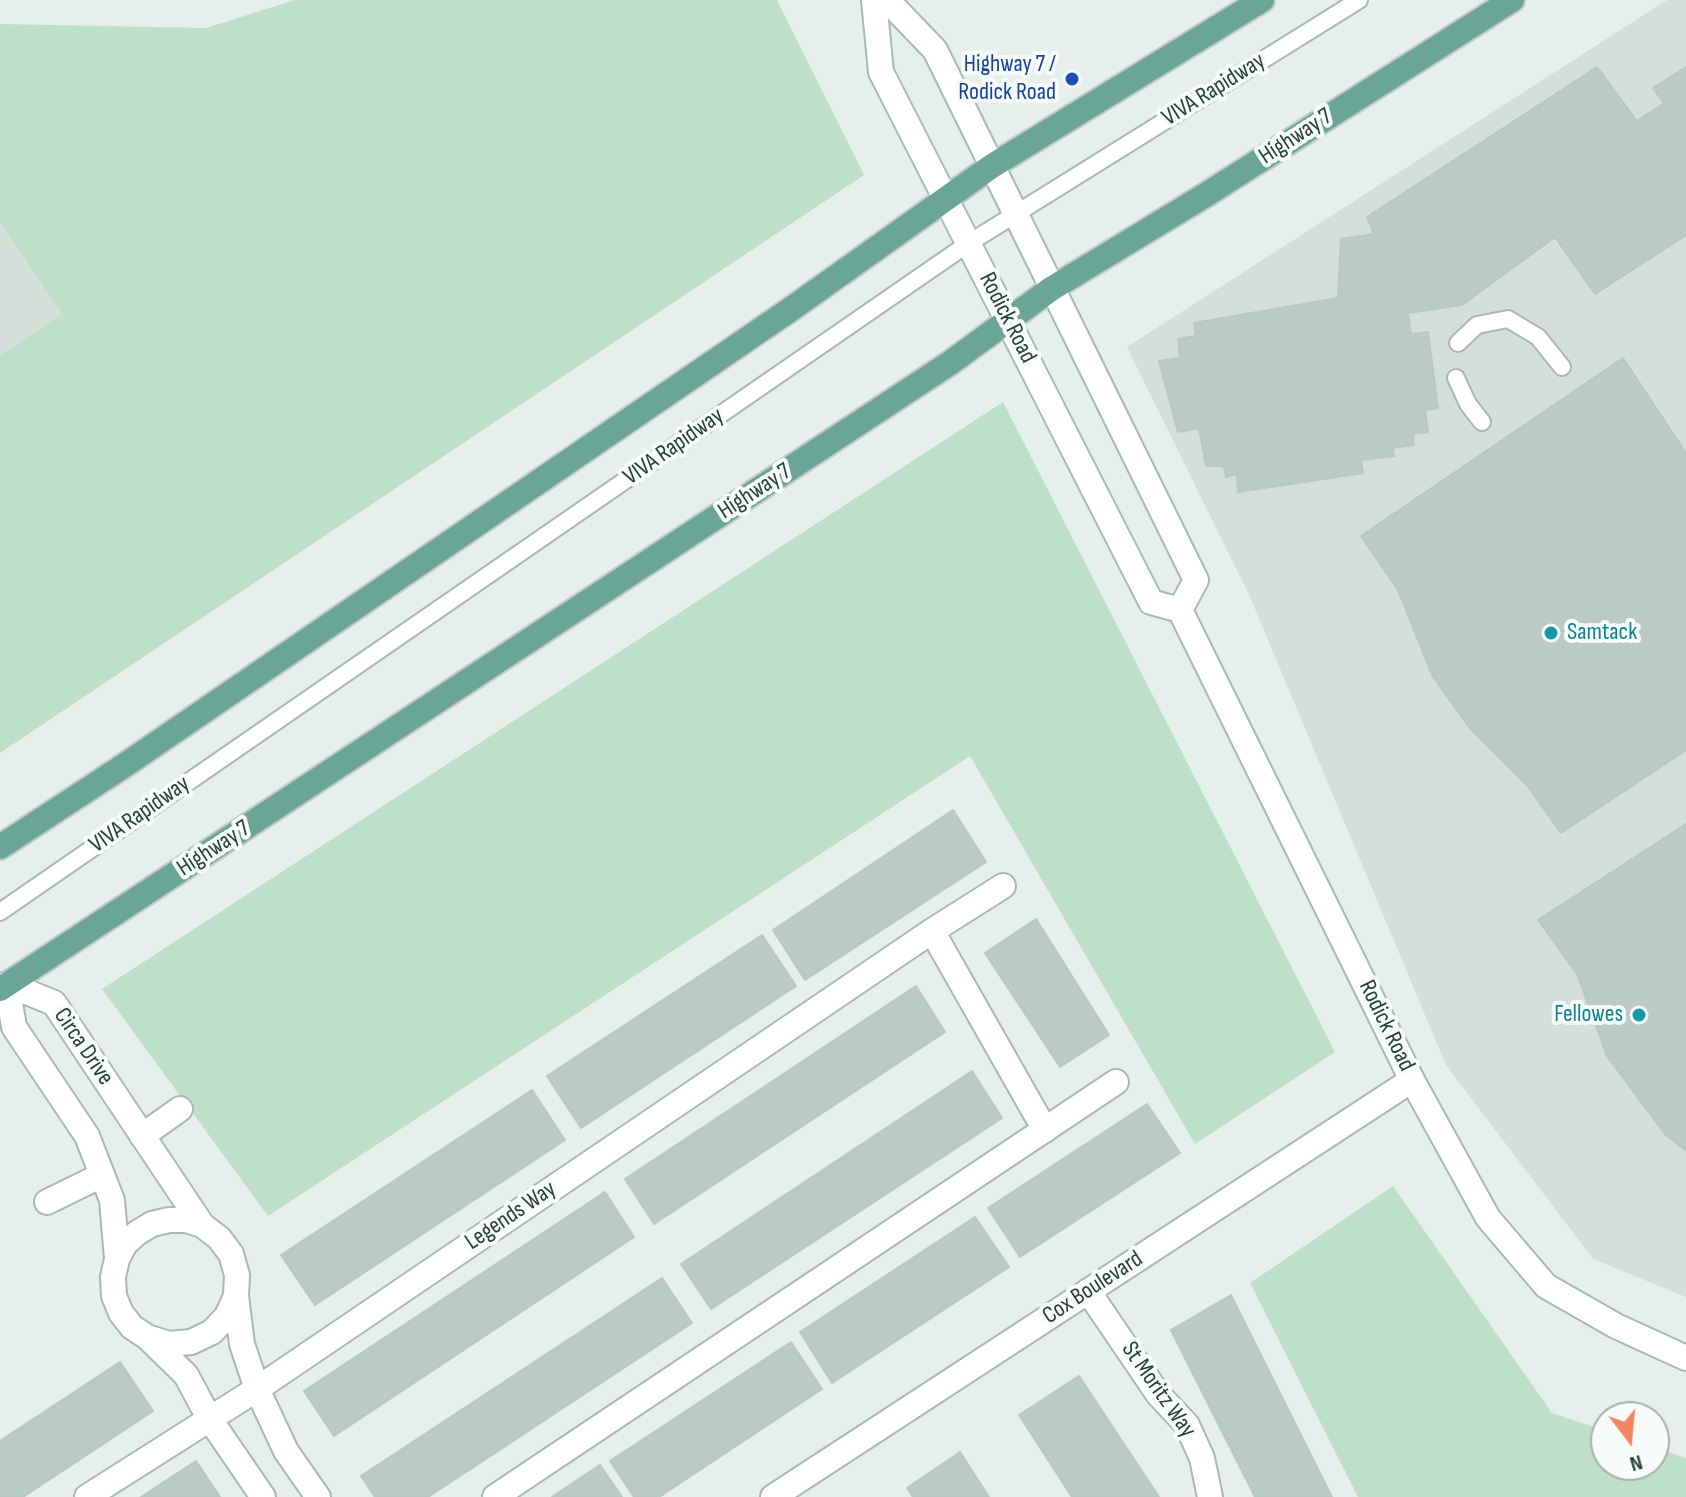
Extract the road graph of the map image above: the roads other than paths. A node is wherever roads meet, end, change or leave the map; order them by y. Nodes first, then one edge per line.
1 (874, 0) edge
2 (887, 0) edge
3 (1262, 0) edge
4 (1359, 0) edge
5 (1512, 0) edge
6 (992, 166) junction
7 (947, 200) junction
8 (1016, 213) junction
9 (969, 243) junction
10 (1051, 289) junction
11 (1007, 321) junction
12 (1458, 343) dead end
13 (1562, 367) dead end
14 (1456, 378) dead end
15 (1482, 422) dead end
16 (1180, 610) junction
17 (0, 847) edge
18 (1003, 886) dead end
19 (0, 912) edge
20 (932, 931) junction
21 (4, 986) edge
22 (1412, 1080) junction
23 (1116, 1082) dead end
24 (180, 1109) dead end
25 (1045, 1130) junction
26 (142, 1136) junction
27 (102, 1175) junction
28 (47, 1202) dead end
29 (202, 1225) junction
30 (117, 1259) junction
31 (1088, 1291) junction
32 (236, 1296) junction
33 (147, 1337) junction
34 (1686, 1358) edge
35 (257, 1389) junction
36 (209, 1418) junction
37 (87, 1497) edge
38 (263, 1497) edge
39 (318, 1497) edge
40 (495, 1497) edge
41 (773, 1497) edge
42 (1210, 1497) edge

1 - 7 street, Rodick Road
2 - 6 street
3 - 6 main road
4 - 8 lane, VIVA Rapidway
5 - 10 main road, Highway 7
6 - 7 main road
6 - 8 street
7 - 9 street, Rodick Road
7 - 17 main road
8 - 9 lane, VIVA Rapidway
8 - 10 street
9 - 11 street, Rodick Road
9 - 19 lane, VIVA Rapidway
10 - 11 main road, Highway 7
10 - 16 street
11 - 16 street, Rodick Road
11 - 21 main road, Highway 7
12 - 13 lane
14 - 15 lane
16 - 22 street, Rodick Road
18 - 20 street, Legends Way
20 - 25 street
20 - 35 street, Legends Way
21 - 26 street, Circa Drive
21 - 27 street, Circa Drive
22 - 31 street, Cox Boulevard
22 - 34 street, Rodick Road
23 - 25 street
24 - 26 street
25 - 40 street
26 - 29 street, Circa Drive
27 - 28 street
27 - 30 street, Circa Drive
29 - 30 street
29 - 32 street
30 - 33 street
31 - 41 street, Cox Boulevard
31 - 42 street, St Moritz Way
32 - 33 street
32 - 35 street
33 - 36 street
35 - 36 street, Legends Way
35 - 39 street
36 - 37 street, Legends Way
36 - 38 street

